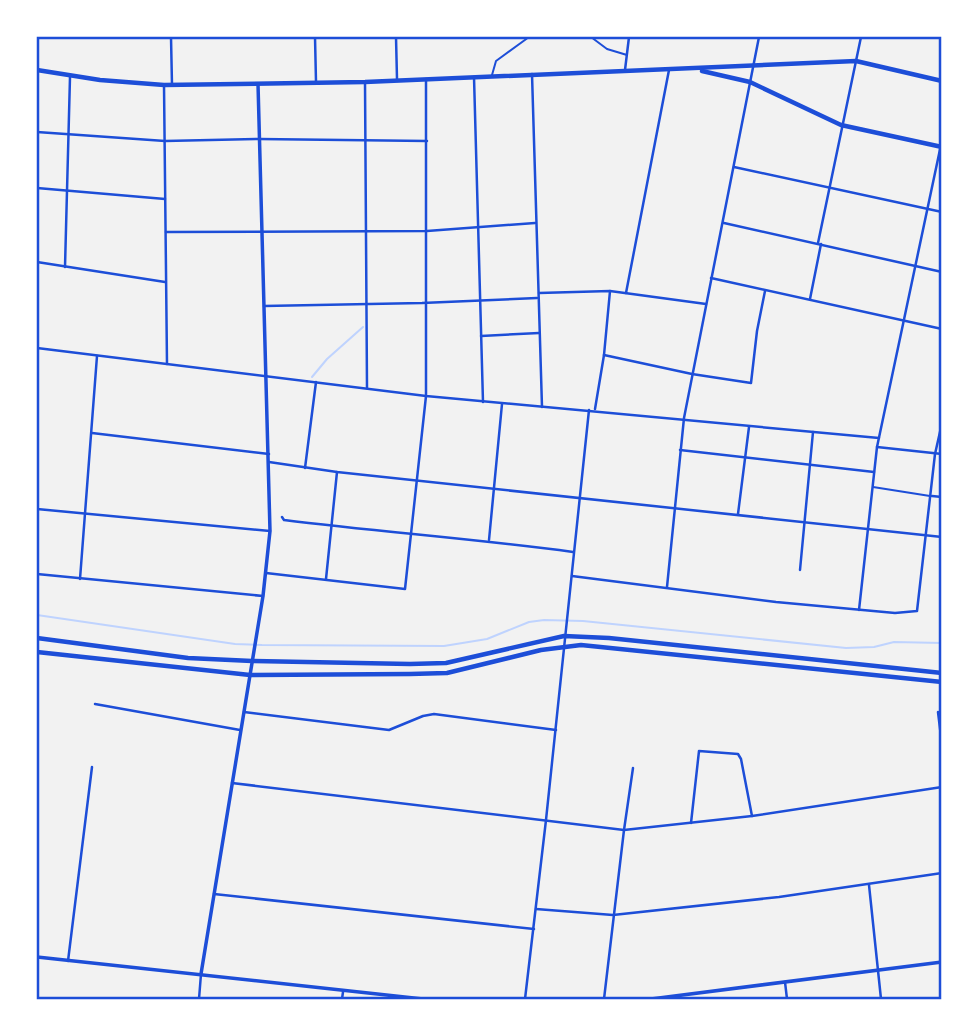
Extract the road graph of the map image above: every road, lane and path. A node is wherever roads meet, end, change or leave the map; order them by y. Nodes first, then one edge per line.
1 (171, 37) edge
2 (315, 37) edge
3 (396, 37) edge
4 (529, 37) edge
5 (591, 37) edge
6 (629, 37) edge
7 (759, 37) edge
8 (861, 37) edge
9 (627, 55) junction
10 (856, 61) junction
11 (753, 65) junction
12 (37, 70) edge
13 (625, 70) junction
14 (669, 70) junction
15 (684, 70) junction
16 (532, 74) junction
17 (70, 76) junction
18 (492, 76) junction
19 (474, 77) junction
20 (426, 79) junction
21 (397, 80) junction
22 (942, 80) edge
23 (316, 82) junction
24 (365, 82) junction
25 (750, 82) junction
26 (258, 84) junction
27 (164, 85) junction
28 (172, 85) junction
29 (841, 125) junction
30 (37, 132) edge
31 (68, 135) junction
32 (259, 139) junction
33 (942, 140) edge
34 (164, 141) junction
35 (366, 141) junction
36 (427, 141) junction
37 (941, 147) edge
38 (734, 167) junction
39 (829, 186) junction
40 (37, 188) edge
41 (67, 190) junction
42 (165, 199) junction
43 (928, 209) junction
44 (942, 212) edge
45 (535, 223) junction
46 (722, 223) junction
47 (477, 228) junction
48 (427, 231) junction
49 (166, 232) junction
50 (261, 232) junction
51 (367, 232) junction
52 (820, 244) junction
53 (37, 262) edge
54 (915, 266) junction
55 (65, 267) junction
56 (942, 272) edge
57 (711, 278) junction
58 (166, 282) junction
59 (765, 290) junction
60 (610, 291) junction
61 (538, 293) junction
62 (626, 293) junction
63 (538, 298) junction
64 (480, 300) junction
65 (809, 300) junction
66 (427, 301) junction
67 (368, 304) junction
68 (706, 304) junction
69 (264, 306) junction
70 (904, 320) junction
71 (942, 329) edge
72 (539, 333) junction
73 (481, 336) junction
74 (37, 348) edge
75 (604, 355) junction
76 (97, 356) junction
77 (167, 364) junction
78 (692, 374) junction
79 (266, 376) junction
80 (316, 382) junction
81 (367, 388) junction
82 (426, 396) junction
83 (483, 402) junction
84 (502, 404) junction
85 (542, 407) junction
86 (589, 410) junction
87 (595, 410) junction
88 (684, 418) junction
89 (942, 423) edge
90 (749, 427) junction
91 (813, 432) junction
92 (91, 433) junction
93 (879, 438) junction
94 (877, 447) junction
95 (680, 450) junction
96 (269, 454) junction
97 (935, 454) junction
98 (942, 454) edge
99 (745, 457) junction
100 (269, 462) junction
101 (811, 465) junction
102 (305, 468) junction
103 (874, 471) junction
104 (337, 472) junction
105 (417, 481) junction
106 (872, 487) junction
107 (494, 489) junction
108 (931, 496) junction
109 (942, 497) edge
110 (579, 499) junction
111 (674, 508) junction
112 (37, 509) edge
113 (85, 513) junction
114 (738, 515) junction
115 (282, 517) dead end
116 (804, 522) junction
117 (332, 526) junction
118 (867, 529) junction
119 (270, 531) junction
120 (412, 533) junction
121 (926, 535) junction
122 (942, 537) edge
123 (489, 541) junction
124 (573, 552) junction
125 (800, 570) dead end
126 (266, 573) junction
127 (37, 574) edge
128 (572, 576) junction
129 (326, 579) junction
130 (80, 580) junction
131 (667, 587) junction
132 (263, 596) junction
133 (859, 610) junction
134 (564, 636) junction
135 (37, 638) edge
136 (564, 647) junction
137 (37, 651) edge
138 (744, 651) junction
139 (186, 657) junction
140 (252, 661) junction
141 (743, 661) junction
142 (411, 664) junction
143 (201, 670) junction
144 (920, 671) junction
145 (942, 673) edge
146 (410, 674) junction
147 (250, 675) junction
148 (919, 680) junction
149 (942, 682) edge
150 (95, 704) dead end
151 (244, 712) junction
152 (938, 712) dead end
153 (240, 730) junction
154 (556, 730) junction
155 (942, 745) edge
156 (92, 767) dead end
157 (633, 768) dead end
158 (232, 783) junction
159 (942, 787) edge
160 (752, 816) junction
161 (546, 820) junction
162 (691, 822) junction
163 (624, 830) junction
164 (942, 873) edge
165 (869, 885) junction
166 (214, 894) junction
167 (536, 909) junction
168 (613, 915) junction
169 (534, 929) junction
170 (37, 957) edge
171 (68, 961) junction
172 (942, 962) edge
173 (878, 970) junction
174 (201, 974) junction
175 (785, 982) junction
176 (343, 992) junction
177 (708, 992) junction
178 (200, 999) edge
179 (342, 999) edge
180 (423, 999) edge
181 (525, 999) edge
182 (604, 999) edge
183 (651, 999) edge
184 (708, 999) edge
185 (787, 999) edge
186 (881, 999) edge

1 - 28 street
2 - 23 street
3 - 21 street
4 - 18 lane
5 - 9 lane
6 - 9 street
7 - 11 street
8 - 10 street
9 - 13 street
10 - 11 main road
10 - 22 main road
10 - 29 street
11 - 15 main road
11 - 25 street
12 - 17 main road
13 - 14 main road
13 - 16 main road
14 - 15 main road
14 - 62 street
15 - 25 main road
16 - 18 main road
16 - 45 street
17 - 27 main road
17 - 31 street
18 - 19 main road
19 - 20 main road
19 - 47 street
20 - 21 main road
20 - 36 street
21 - 24 main road
23 - 24 main road
23 - 26 main road
24 - 35 street
25 - 29 main road
25 - 38 street
26 - 28 main road
26 - 32 street
27 - 28 main road
27 - 34 street
29 - 37 main road
29 - 39 street
30 - 31 street
31 - 34 street
31 - 41 street
32 - 34 street
32 - 35 street
32 - 50 street
33 - 37 street
34 - 42 street
35 - 36 street
35 - 51 street
36 - 48 street
37 - 43 street
38 - 39 street
38 - 46 street
39 - 43 street
39 - 52 street
40 - 41 street
41 - 42 street
41 - 55 street
42 - 49 street
43 - 44 street
43 - 54 street
45 - 47 street
45 - 61 street
46 - 52 street
46 - 57 street
47 - 48 street
47 - 64 street
48 - 51 street
48 - 66 street
49 - 50 street
49 - 58 street
50 - 51 street
50 - 69 street
51 - 67 street
52 - 54 street
52 - 65 street
53 - 55 street
54 - 56 street
54 - 70 street
55 - 58 street
57 - 59 street
57 - 68 street
58 - 77 street
59 - 65 street
59 - 78 street
60 - 61 street
60 - 62 street
60 - 75 street
61 - 63 street
62 - 68 street
63 - 64 street
63 - 72 street
64 - 66 street
64 - 73 street
65 - 70 street
66 - 67 street
66 - 82 street
67 - 69 street
67 - 81 street
68 - 78 street
69 - 79 street
70 - 71 street
70 - 93 street
72 - 73 street
72 - 85 street
73 - 83 street
74 - 76 street
75 - 78 street
75 - 87 street
76 - 77 street
76 - 92 street
77 - 79 street
78 - 88 street
79 - 80 street
79 - 96 street
80 - 81 street
80 - 102 street
81 - 82 street
82 - 83 street
82 - 105 street
83 - 84 street
84 - 85 street
84 - 107 street
85 - 86 street
86 - 87 street
86 - 110 street
87 - 88 street
88 - 90 street
88 - 95 street
89 - 97 street
90 - 91 street
90 - 99 street
91 - 93 street
91 - 101 street
92 - 96 street
92 - 113 street
93 - 94 street
94 - 97 street
94 - 103 street
95 - 99 street
95 - 111 street
96 - 100 street
97 - 98 street
97 - 108 street
99 - 101 street
99 - 114 street
100 - 102 street
100 - 119 street
101 - 103 street
101 - 116 street
102 - 104 street
103 - 106 street
104 - 105 street
104 - 117 street
105 - 107 street
105 - 120 street
106 - 108 lane
106 - 118 street
107 - 110 street
107 - 123 street
108 - 109 street
108 - 121 street
110 - 111 street
110 - 124 street
111 - 114 street
111 - 131 street
112 - 113 street
113 - 119 street
113 - 130 street
114 - 116 street
115 - 117 street
116 - 118 street
116 - 125 street
117 - 120 street
117 - 129 street
118 - 121 street
118 - 133 street
119 - 126 street
120 - 123 street
120 - 129 street
121 - 122 street
121 - 133 street
123 - 124 street
124 - 128 street
126 - 129 street
126 - 132 street
127 - 130 street
128 - 131 street
128 - 134 street
130 - 132 street
131 - 133 street
132 - 140 street
134 - 136 street
134 - 138 main road
134 - 142 main road
135 - 139 main road
136 - 141 main road
136 - 146 main road
136 - 154 street
137 - 143 main road
138 - 141 main road
138 - 144 main road
139 - 140 main road
139 - 143 main road
140 - 142 main road
140 - 147 street
141 - 148 main road
142 - 146 street
143 - 147 main road
144 - 145 main road
144 - 148 main road
146 - 147 main road
147 - 151 street
148 - 149 main road
150 - 153 street
151 - 153 street
151 - 154 street
152 - 155 street
153 - 158 street
154 - 161 street
156 - 171 street
157 - 163 street
158 - 161 street
158 - 166 street
159 - 160 street
160 - 162 street
160 - 162 street
161 - 163 street
161 - 167 street
162 - 163 street
163 - 168 street
164 - 165 street
165 - 168 street
165 - 173 street
166 - 169 street
166 - 174 street
167 - 168 street
167 - 169 street
168 - 182 street
169 - 181 street
170 - 171 street
171 - 174 street
172 - 173 street
173 - 175 street
173 - 186 street
174 - 176 street
174 - 178 street
175 - 177 street
175 - 185 street
176 - 179 street
176 - 180 street
177 - 183 street
177 - 184 street

